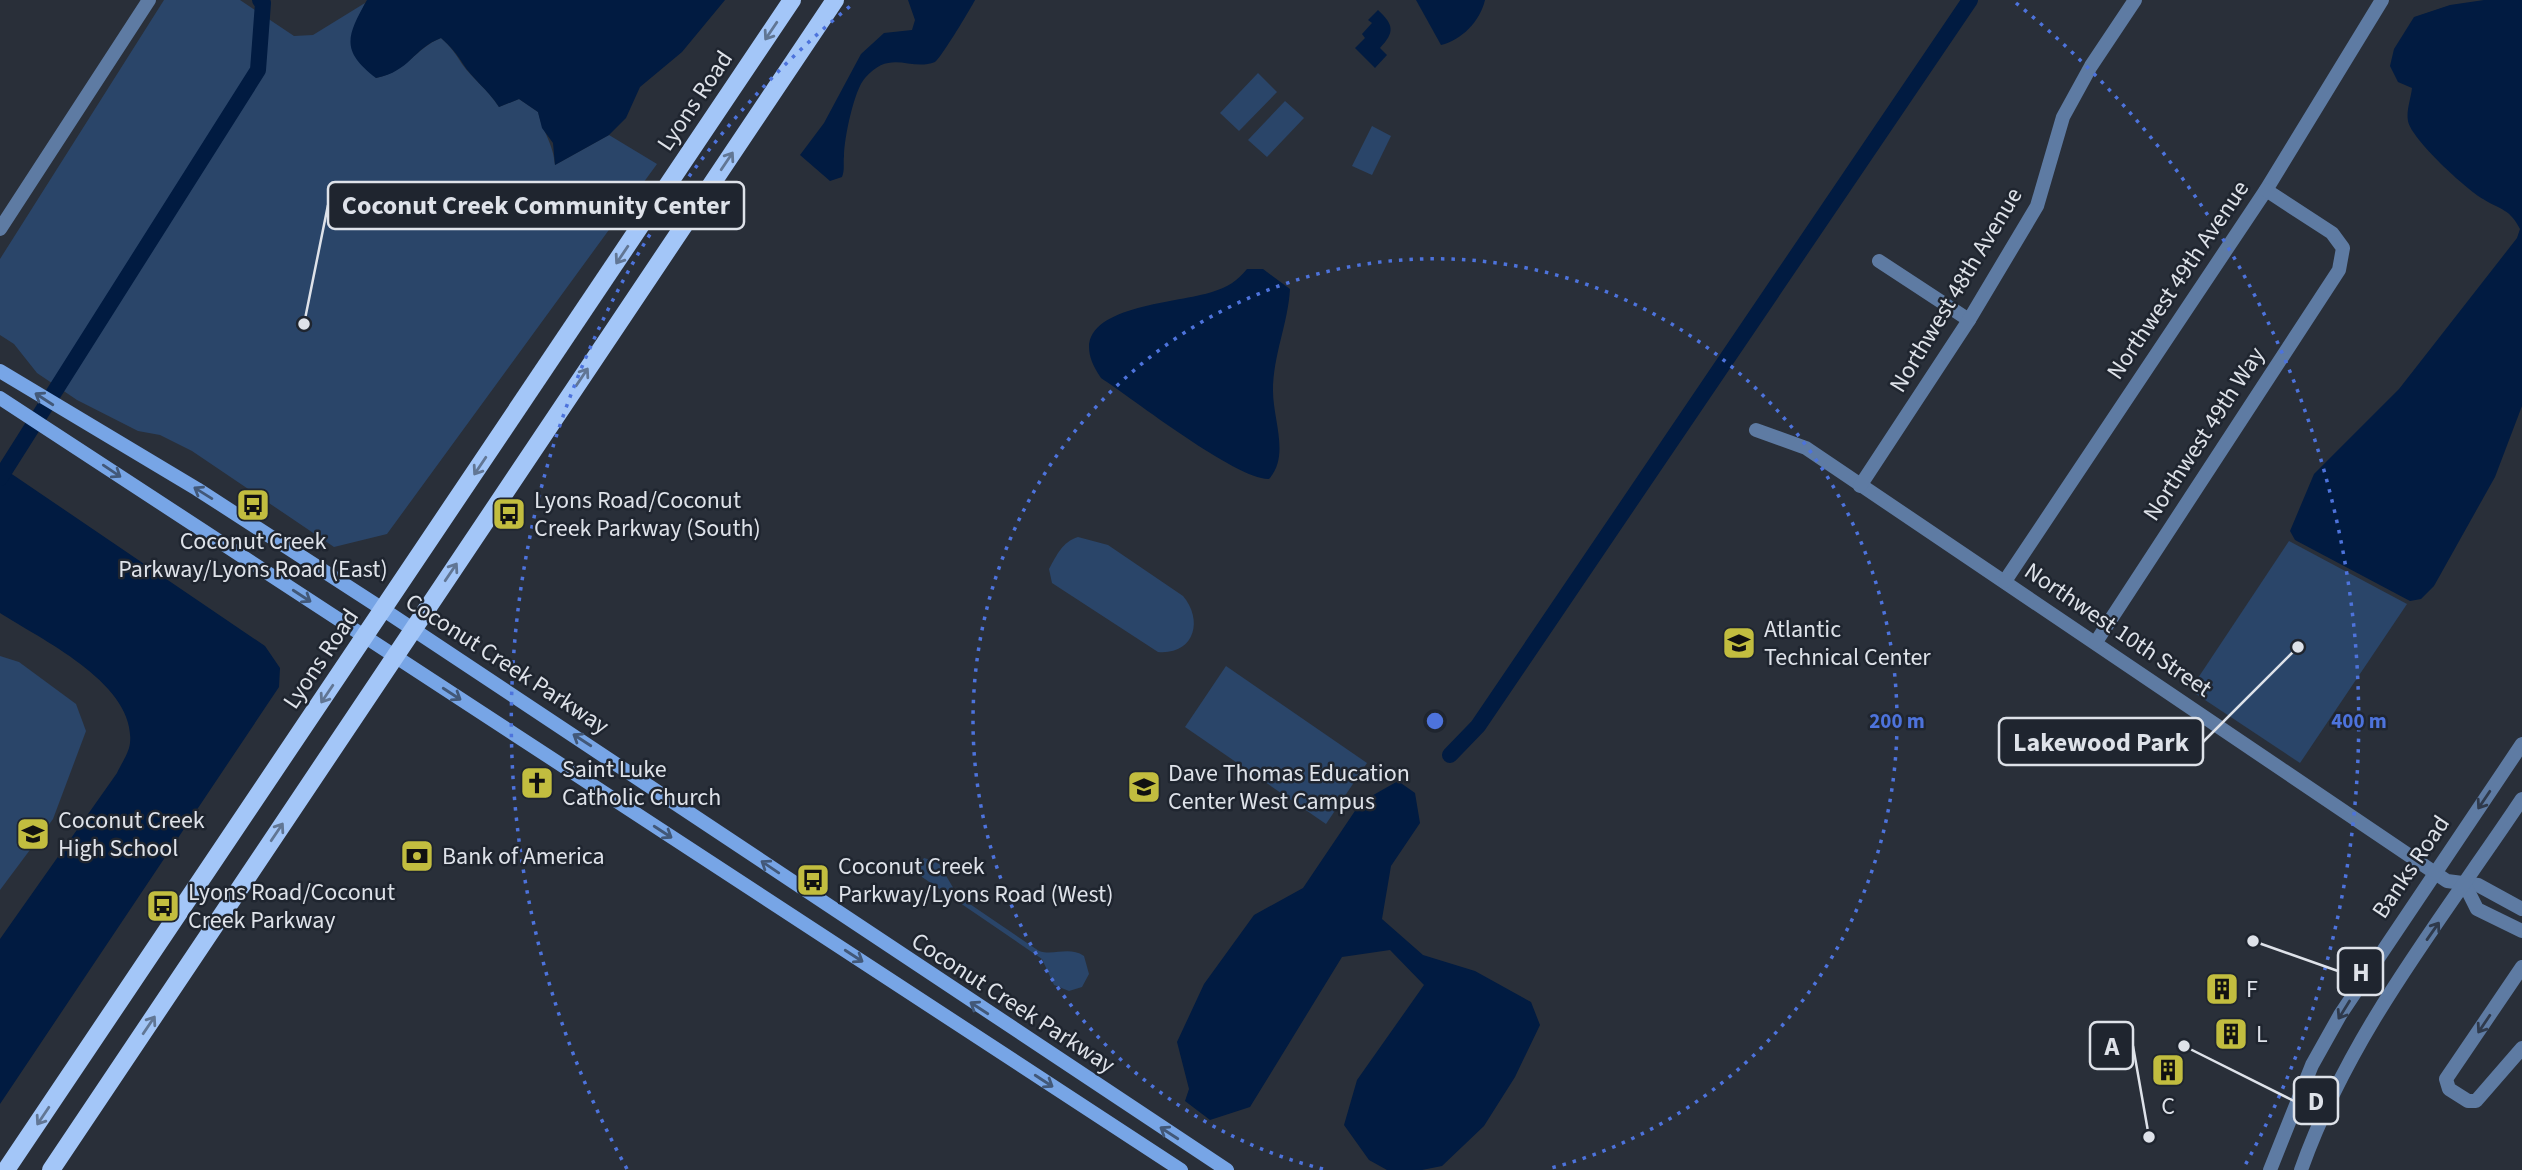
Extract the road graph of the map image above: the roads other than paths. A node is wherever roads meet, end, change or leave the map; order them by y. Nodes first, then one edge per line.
1 (149, 0) edge
2 (792, 0) edge
3 (835, 0) edge
4 (2136, 0) edge
5 (2382, 0) edge
6 (2266, 190) junction
7 (0, 229) edge
8 (1879, 261) dead end
9 (1969, 320) junction
10 (0, 371) edge
11 (5, 401) edge
12 (1756, 430) dead end
13 (1860, 486) junction
14 (2005, 581) junction
15 (384, 610) junction
16 (413, 629) junction
17 (365, 637) junction
18 (2096, 642) junction
19 (395, 657) junction
20 (2522, 744) edge
21 (2522, 799) edge
22 (2441, 877) junction
23 (2465, 885) junction
24 (2522, 909) edge
25 (2522, 931) edge
26 (2522, 967) edge
27 (2522, 1048) edge
28 (6, 1170) edge
29 (51, 1170) edge
30 (1181, 1170) edge
31 (1227, 1170) edge
32 (2270, 1170) edge
33 (2301, 1170) edge

1 - 7 street
2 -> 15 main road, Lyons Road
16 -> 3 main road
4 - 9 street, Northwest 48th Avenue
5 - 6 street, Northwest 49th Avenue
6 - 14 street, Northwest 49th Avenue
6 - 18 street, Northwest 49th Way
8 - 9 street
9 - 13 street, Northwest 48th Avenue
15 -> 10 main road, Coconut Creek Parkway
11 -> 17 main road, Coconut Creek Parkway
12 - 13 street, Northwest 10th Street
13 - 14 street, Northwest 10th Street
14 - 18 street, Northwest 10th Street
15 - 16 main road, Coconut Creek Parkway
15 - 17 main road, Lyons Road
16 - 19 main road
31 -> 16 main road, Coconut Creek Parkway
17 - 19 main road, Coconut Creek Parkway
17 -> 28 main road, Lyons Road
18 - 22 street, Northwest 10th Street
29 -> 19 main road
19 -> 30 main road, Coconut Creek Parkway
20 -> 22 street, Banks Road
21 - 23 street
22 - 23 street, Banks Road
22 -> 32 street, Banks Road
23 - 24 street, Banks Road
23 - 25 street
33 -> 23 street
26 -> 27 street

